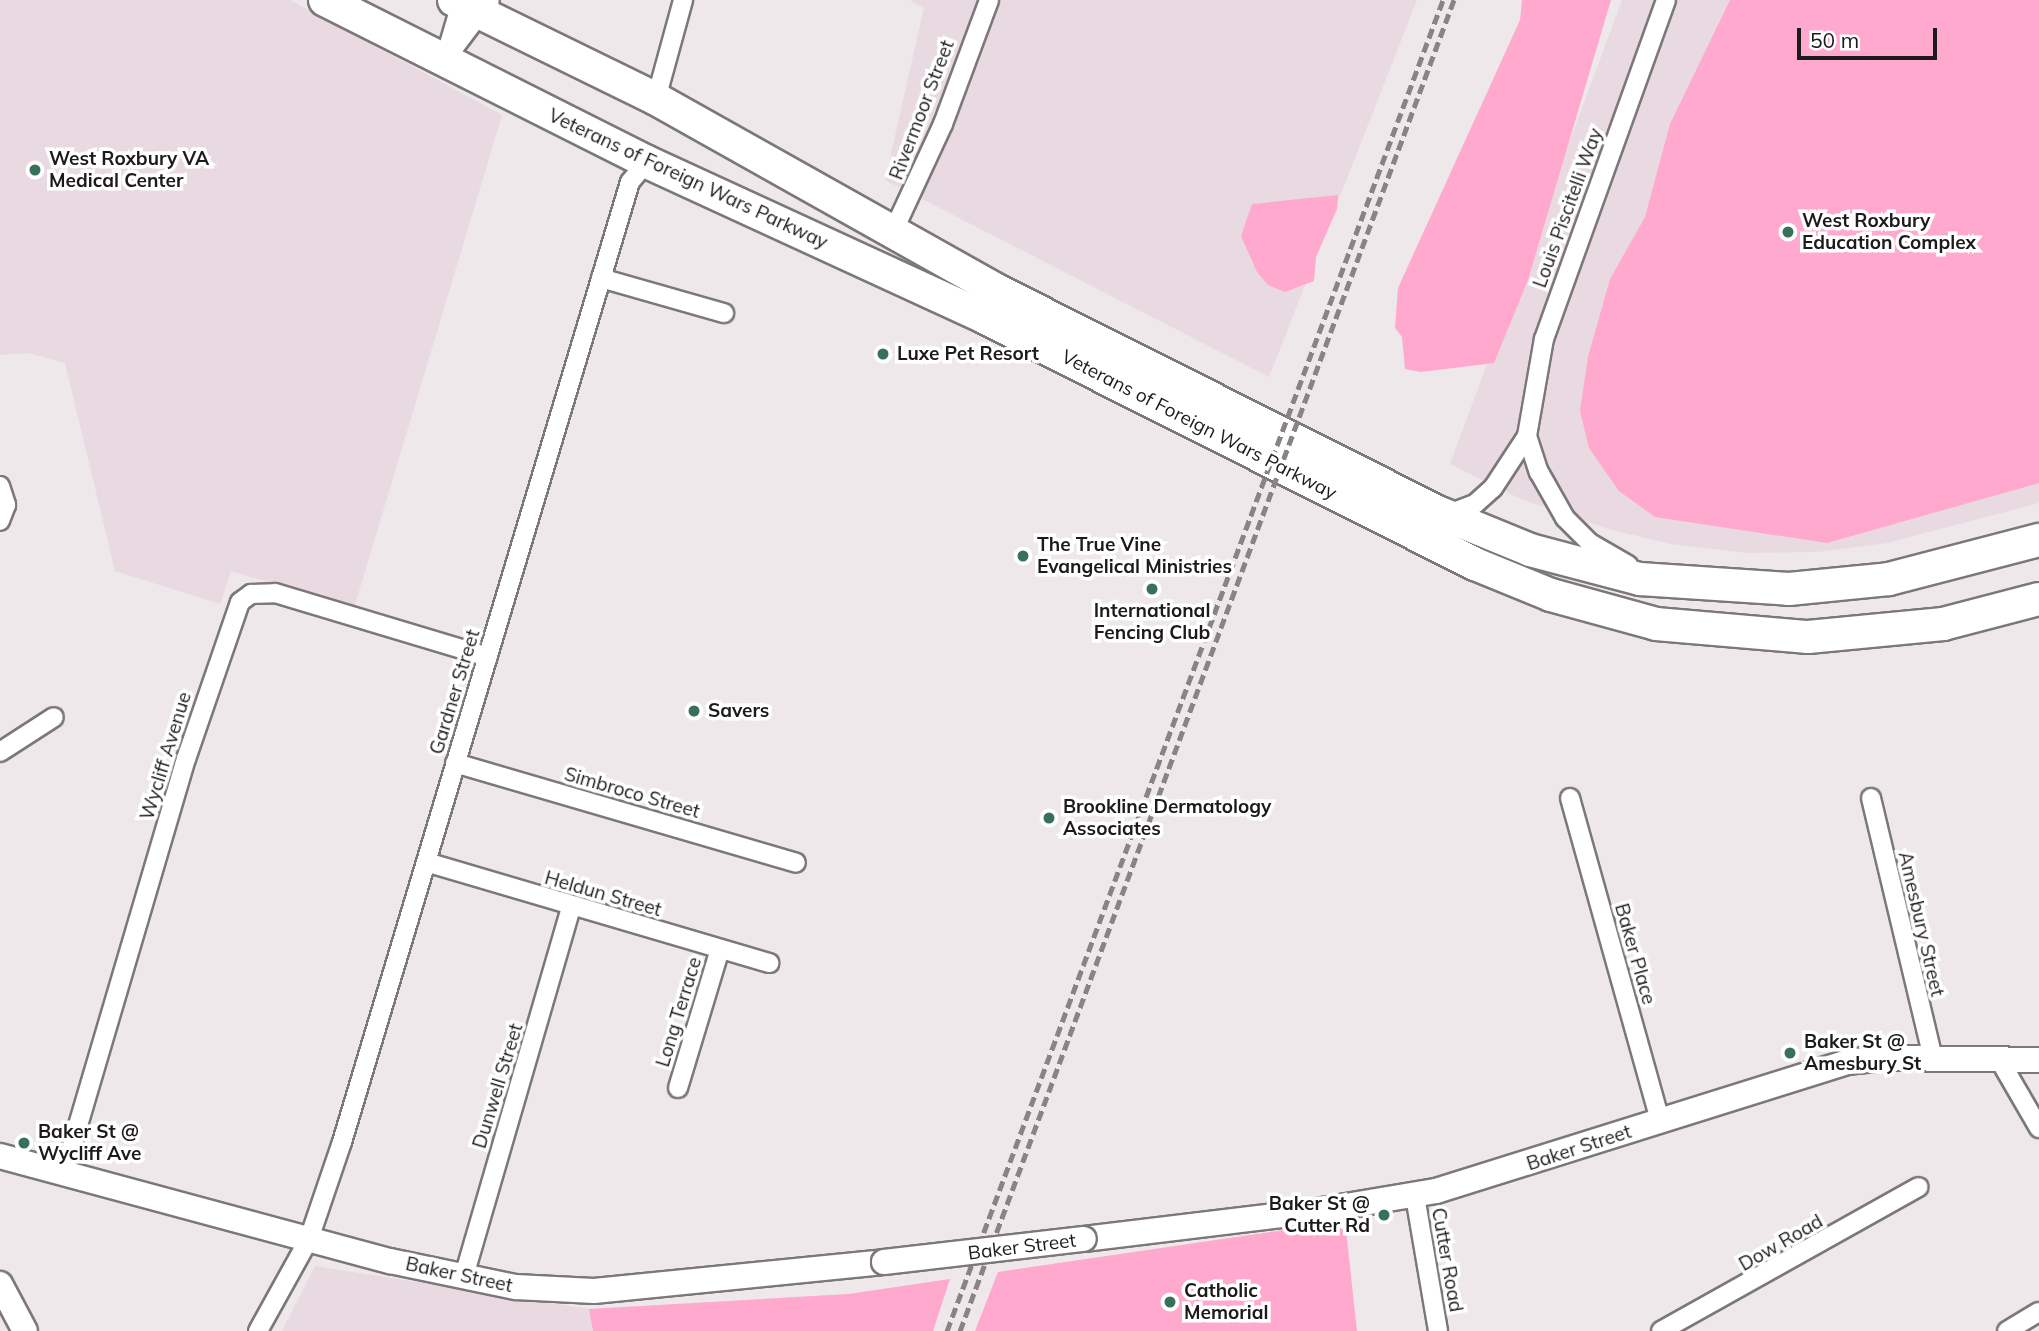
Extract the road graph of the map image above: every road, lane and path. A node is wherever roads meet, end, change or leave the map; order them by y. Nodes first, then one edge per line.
1 (325, 0) edge
2 (683, 0) edge
3 (989, 0) edge
4 (1666, 0) edge
5 (469, 3) edge
6 (444, 61) junction
7 (656, 99) junction
8 (647, 162) junction
9 (892, 234) junction
10 (601, 278) junction
11 (724, 313) dead end
12 (1527, 436) junction
13 (0, 486) edge
14 (1446, 515) junction
15 (0, 521) edge
16 (2039, 540) edge
17 (1656, 581) junction
18 (2039, 599) edge
19 (488, 657) junction
20 (54, 717) dead end
21 (0, 752) edge
22 (455, 763) junction
23 (1570, 798) dead end
24 (1871, 798) dead end
25 (426, 862) junction
26 (796, 863) dead end
27 (571, 908) junction
28 (720, 949) junction
29 (769, 963) dead end
30 (1933, 1058) junction
31 (1999, 1059) junction
32 (2039, 1060) edge
33 (678, 1087) dead end
34 (1660, 1121) junction
35 (2039, 1128) edge
36 (0, 1156) edge
37 (65, 1172) junction
38 (1919, 1187) dead end
39 (1415, 1196) junction
40 (309, 1239) junction
41 (464, 1276) junction
42 (0, 1284) edge
43 (2039, 1312) edge
44 (25, 1331) edge
45 (258, 1331) edge
46 (1438, 1331) edge
47 (1661, 1331) edge
48 (2007, 1331) edge

1 - 6 highway, Veterans of Foreign Wars Parkway
2 - 7 street
3 - 9 street, Rivermoor Street
4 - 12 street, Louis Piscitelli Way
5 - 6 street
5 - 7 highway, Veterans of Foreign Wars Parkway
6 - 8 highway, Veterans of Foreign Wars Parkway
7 - 9 highway, Veterans of Foreign Wars Parkway
8 - 10 street, Gardner Street
8 - 18 highway, Veterans of Foreign Wars Parkway
9 - 14 highway, Veterans of Foreign Wars Parkway
10 - 11 street
10 - 19 street, Gardner Street
12 - 14 street, Louis Piscitelli Way
12 - 17 street, Louis Piscitelli Way
13 - 15 street
14 - 17 highway, Veterans of Foreign Wars Parkway
16 - 17 highway, Veterans of Foreign Wars Parkway
19 - 22 street, Gardner Street
19 - 37 street, Wycliff Avenue
20 - 21 street
22 - 25 street, Gardner Street
22 - 26 street, Simbroco Street
23 - 34 street, Baker Place
24 - 30 street, Amesbury Street
25 - 27 street, Heldun Street
25 - 40 street, Gardner Street
27 - 28 street, Heldun Street
27 - 41 street, Dunwell Street
28 - 29 street, Heldun Street
28 - 33 street, Long Terrace
30 - 31 street, Baker Street
30 - 34 street, Baker Street
31 - 32 street, Baker Street
31 - 35 street
34 - 39 street, Baker Street
36 - 37 street, Baker Street
37 - 40 street, Baker Street
38 - 47 street, Dow Road
39 - 41 street, Baker Street, bridge
39 - 46 street, Cutter Road
40 - 41 street, Baker Street
40 - 45 street, Gardner Street
42 - 44 street
43 - 48 street

